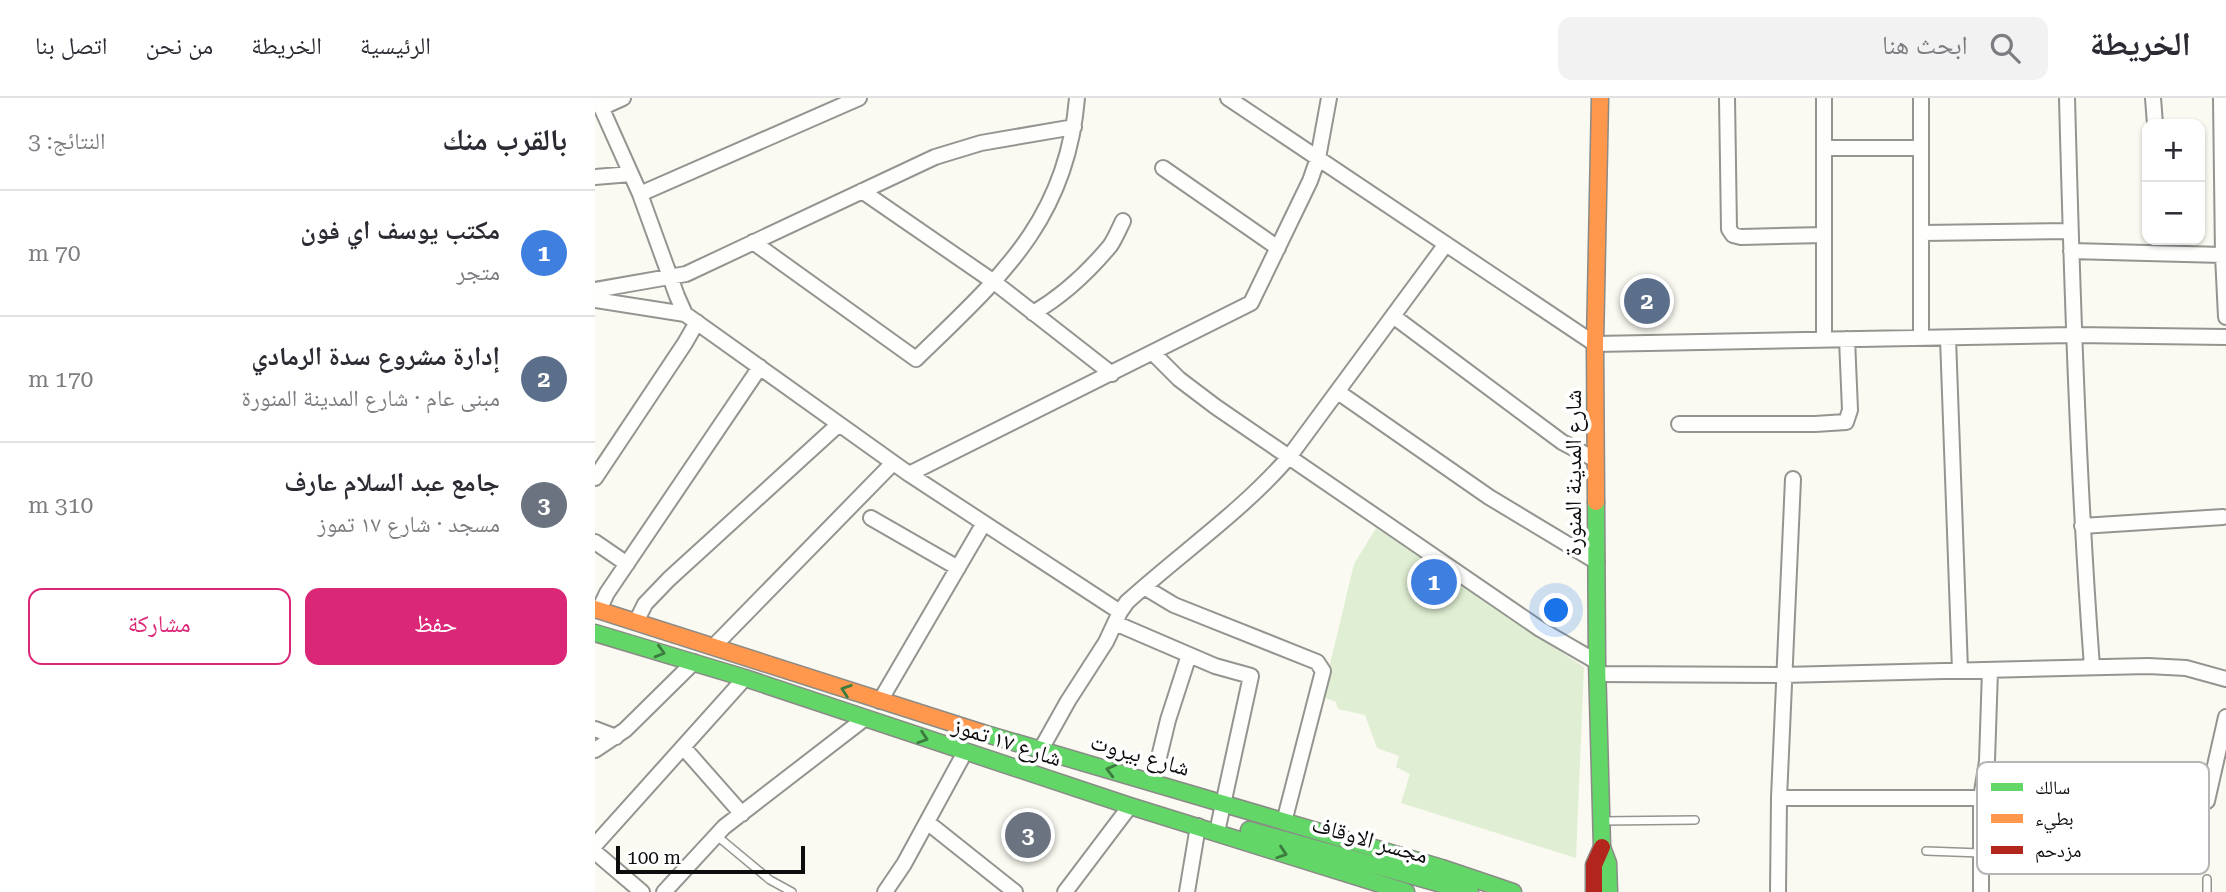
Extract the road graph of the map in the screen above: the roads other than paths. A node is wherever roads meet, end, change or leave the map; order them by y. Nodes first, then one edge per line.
1 (623, 98) edge
2 (859, 98) edge
3 (1077, 98) edge
4 (1228, 98) edge
5 (1329, 98) edge
6 (1600, 98) edge
7 (1727, 98) edge
8 (1824, 98) edge
9 (1921, 98) edge
10 (2067, 98) edge
11 (2153, 98) edge
12 (2221, 98) edge
13 (599, 103) edge
14 (2155, 119) edge
15 (1074, 127) junction
16 (1824, 148) junction
17 (1921, 148) junction
18 (1318, 158) junction
19 (1163, 168) dead end
20 (631, 174) junction
21 (595, 177) edge
22 (862, 191) junction
23 (640, 194) junction
24 (1123, 221) dead end
25 (2070, 231) junction
26 (1921, 233) junction
27 (1824, 236) junction
28 (753, 242) junction
29 (1446, 244) junction
30 (2161, 247) edge
31 (1277, 248) junction
32 (2071, 251) junction
33 (2223, 255) junction
34 (671, 278) junction
35 (994, 282) junction
36 (596, 299) edge
37 (1033, 313) junction
38 (1393, 316) junction
39 (2226, 317) edge
40 (691, 318) junction
41 (2074, 335) junction
42 (2226, 337) edge
43 (1921, 338) junction
44 (1948, 338) junction
45 (1847, 339) junction
46 (1824, 340) junction
47 (1595, 344) junction
48 (1153, 353) junction
49 (760, 367) junction
50 (1112, 374) junction
51 (1338, 392) junction
52 (839, 424) junction
53 (1679, 424) dead end
54 (1289, 457) junction
55 (1596, 460) junction
56 (893, 463) junction
57 (909, 474) junction
58 (595, 478) edge
59 (1793, 479) dead end
60 (2223, 517) dead end
61 (871, 518) dead end
62 (984, 523) junction
63 (2082, 526) junction
64 (595, 542) edge
65 (1597, 562) junction
66 (627, 564) junction
67 (958, 568) junction
68 (1145, 587) junction
69 (597, 609) edge
70 (1117, 618) junction
71 (636, 622) junction
72 (595, 633) edge
73 (714, 646) junction
74 (1189, 655) junction
75 (694, 663) junction
76 (2092, 667) junction
77 (1598, 668) junction
78 (1960, 670) junction
79 (1990, 670) junction
80 (1783, 675) junction
81 (745, 678) junction
82 (2226, 679) edge
83 (880, 701) junction
84 (2226, 717) edge
85 (864, 719) junction
86 (595, 729) edge
87 (616, 737) junction
88 (683, 747) junction
89 (595, 750) edge
90 (1040, 751) junction
91 (965, 752) junction
92 (1987, 762) edge
93 (1153, 782) junction
94 (2209, 792) edge
95 (1779, 798) junction
96 (1977, 798) edge
97 (1223, 804) junction
98 (1131, 806) junction
99 (742, 814) junction
100 (1695, 820) dead end
101 (1601, 821) junction
102 (927, 822) junction
103 (1285, 822) junction
104 (1198, 826) junction
105 (1258, 831) junction
106 (1217, 832) junction
107 (717, 836) junction
108 (595, 845) edge
109 (595, 852) edge
110 (1926, 852) dead end
111 (1977, 853) edge
112 (1981, 874) edge
113 (2207, 879) dead end
114 (892, 890) edge
115 (642, 892) edge
116 (664, 892) edge
117 (792, 892) edge
118 (1015, 892) edge
119 (1065, 892) edge
120 (1187, 892) edge
121 (1405, 892) edge
122 (1470, 892) edge
123 (1513, 892) edge
124 (1598, 892) edge
125 (1778, 892) edge
126 (1981, 892) edge
127 (2207, 892) edge

1 - 13 street
2 - 23 street
3 - 15 street
4 - 18 street
5 - 18 street
6 - 47 main road, شارع المدينة المنورة
7 - 27 street
8 - 16 street
9 - 17 street
10 - 25 street
11 - 14 street
12 - 33 street
13 - 20 street
15 - 22 street
15 - 35 street
16 - 17 street
16 - 27 street
17 - 26 street
18 - 29 street
18 - 31 street
19 - 31 street
20 - 21 street
20 - 23 street
22 - 28 street
22 - 35 street
23 - 34 street
24 - 37 street
25 - 26 street
25 - 32 street
26 - 43 street
27 - 46 street
28 - 34 street
28 - 35 street
29 - 38 street
29 - 47 street
30 - 32 street
30 - 33 street
31 - 48 street
32 - 41 street
33 - 39 street
34 - 36 street
34 - 40 street
35 - 37 street
36 - 40 street
37 - 50 street
38 - 51 street
38 - 55 street
40 - 49 street
40 - 58 street
41 - 42 street
41 - 44 street
41 - 63 street
43 - 44 street
43 - 45 street
44 - 78 street
45 - 46 street
45 - 53 street
46 - 47 street
47 - 55 main road, شارع المدينة المنورة
48 - 50 street
48 - 54 street
49 - 52 street
49 - 66 street
50 - 57 street
51 - 54 street
51 - 65 street
52 - 56 street
52 - 71 street
54 - 68 street
54 - 77 street
55 - 65 main road, شارع المدينة المنورة
56 - 57 street
56 - 73 street
57 - 62 street
59 - 80 street
60 - 63 street
61 - 67 street
62 - 67 street
62 - 70 street
63 - 76 street
64 - 66 street
65 - 77 main road, شارع المدينة المنورة
66 - 69 street
67 - 83 street
68 - 70 street
68 - 103 street
69 - 71 main road, شارع بيروت
70 - 74 street
70 - 90 street
71 - 73 main road, شارع بيروت
72 -> 75 main road, شارع ١٧ تموز
83 -> 73 main road, شارع بيروت
74 - 93 street
74 - 97 street
75 - 81 main road, شارع ١٧ تموز
75 - 87 street
76 - 79 street
76 - 82 street
77 - 80 street
77 - 101 main road, شارع المدينة المنورة
78 - 79 street
78 - 80 street
79 - 92 street
80 - 95 street
81 - 85 main road, شارع ١٧ تموز
81 - 88 street
83 - 90 main road, شارع بيروت
84 - 94 street
85 -> 91 main road, شارع ١٧ تموز
85 - 99 street
86 - 87 street
87 - 89 street
88 - 99 street
88 - 108 street
93 -> 90 main road, شارع بيروت
91 - 98 main road, شارع ١٧ تموز
91 - 102 street
93 - 97 main road, شارع بيروت
95 - 96 street
95 - 125 street
97 - 103 main road, شارع بيروت
97 - 105 main road, مجسر الاوقاف
97 - 106 street
98 - 104 main road, شارع ١٧ تموز
98 - 119 street
99 - 107 street
100 - 101 lane
101 - 124 main road, شارع المدينة المنورة
102 - 114 street
102 - 118 street
103 - 123 main road, شارع بيروت
104 - 106 main road, شارع ١٧ تموز
104 - 120 street
105 - 106 main road, مجسر الاوقاف
105 - 122 main road, مجسر الاوقاف
106 -> 121 main road, شارع ١٧ تموز
107 - 116 street
107 - 117 lane
109 - 115 street
110 - 111 lane
112 - 126 street
113 - 127 lane

